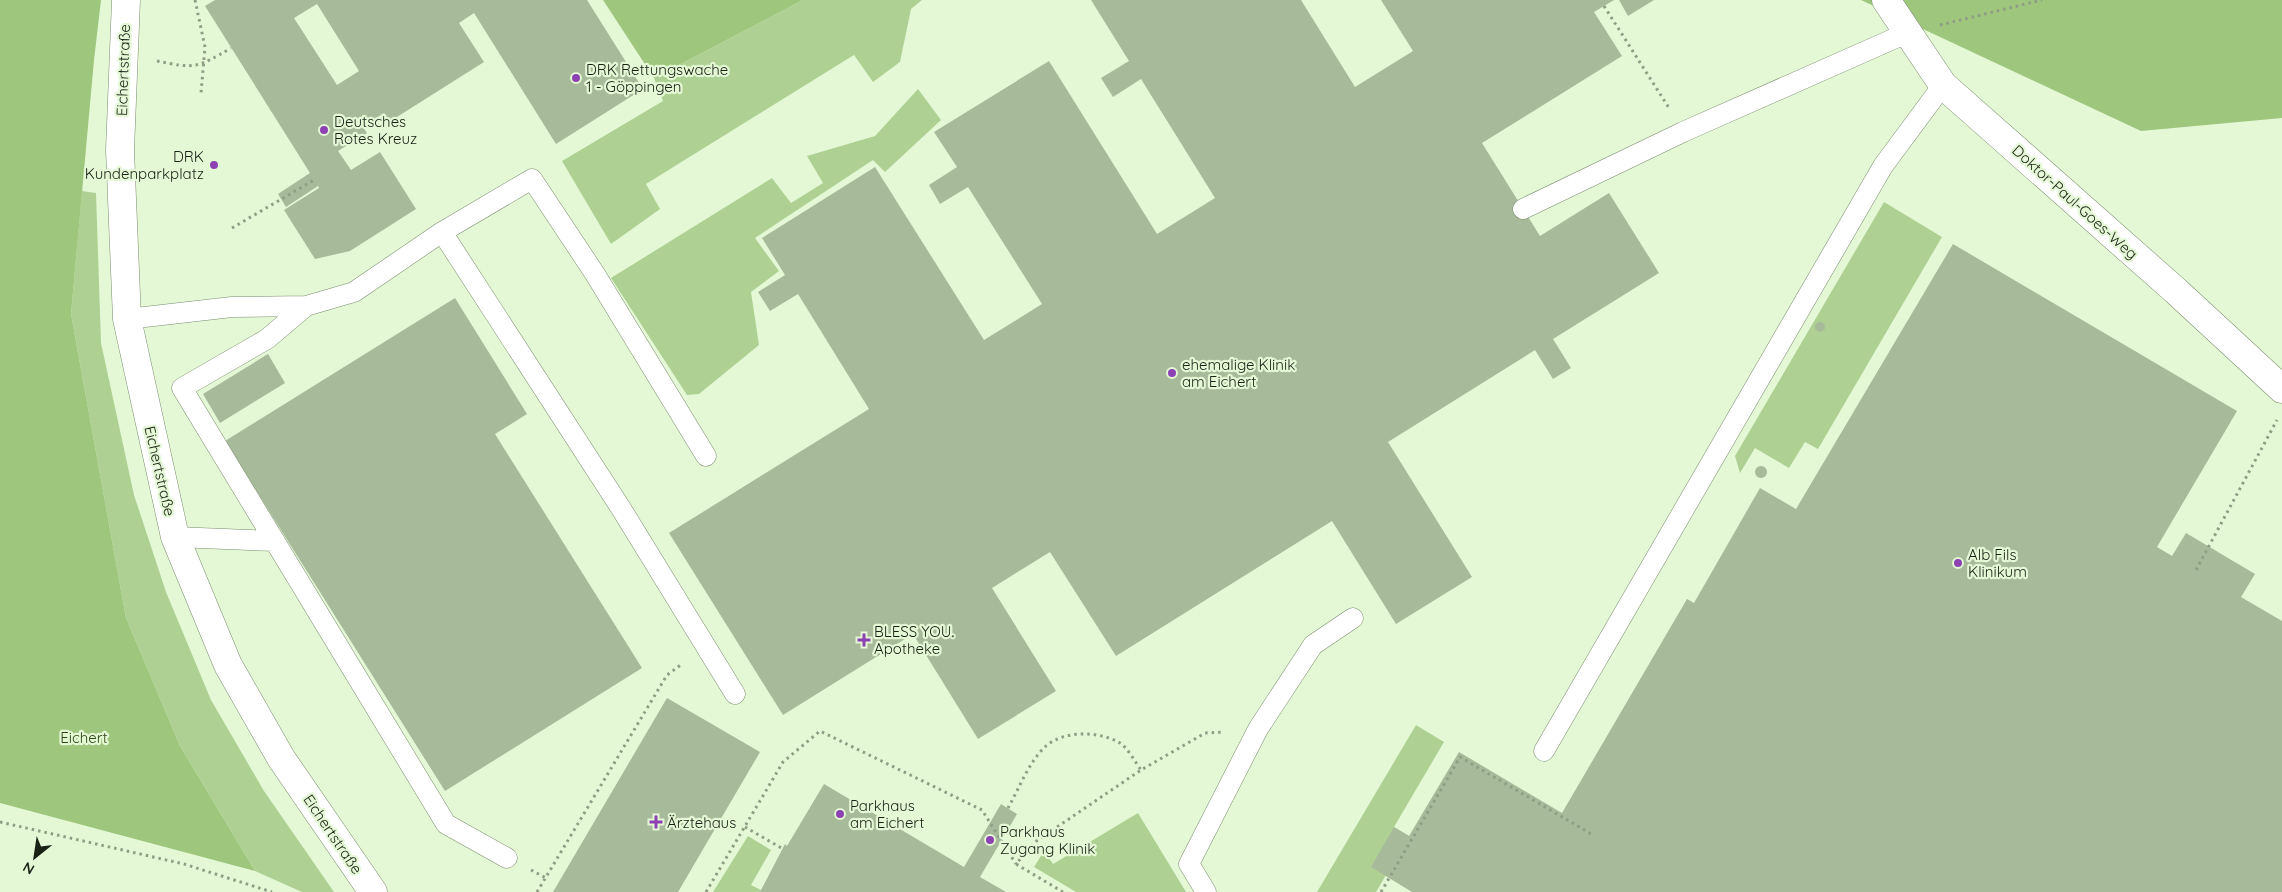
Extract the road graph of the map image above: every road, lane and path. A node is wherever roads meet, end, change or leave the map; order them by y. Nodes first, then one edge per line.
1 (126, 0) edge
2 (195, 0) edge
3 (1886, 0) edge
4 (2042, 0) edge
5 (1604, 6) dead end
6 (1909, 32) junction
7 (231, 48) dead end
8 (124, 54) junction
9 (204, 64) junction
10 (1943, 85) junction
11 (201, 93) dead end
12 (1684, 132) junction
13 (314, 180) dead end
14 (1523, 209) dead end
15 (232, 228) dead end
16 (442, 232) junction
17 (306, 306) junction
18 (128, 319) junction
19 (2282, 389) edge
20 (2278, 419) dead end
21 (706, 456) dead end
22 (175, 537) junction
23 (275, 541) junction
24 (2196, 570) dead end
25 (1353, 618) dead end
26 (706, 647) junction
27 (735, 694) dead end
28 (1258, 729) junction
29 (1544, 751) dead end
30 (1141, 770) junction
31 (1008, 808) dead end
32 (0, 822) edge
33 (745, 827) junction
34 (1593, 835) dead end
35 (783, 849) dead end
36 (507, 858) dead end
37 (1016, 864) junction
38 (272, 892) edge
39 (373, 892) edge
40 (537, 892) edge
41 (706, 892) edge
42 (1063, 892) edge
43 (1206, 892) edge
44 (1381, 892) edge

1 - 8 street, Eichertstraße
2 - 9 path
3 - 6 street, Doktor-Paul-Goes-Weg
4 - 6 path
5 - 12 path
6 - 10 street, Doktor-Paul-Goes-Weg
6 - 12 lane
7 - 9 path
8 - 9 path
8 - 18 street, Eichertstraße
9 - 11 path
10 - 19 street, Doktor-Paul-Goes-Weg
10 - 29 lane
12 - 14 lane
13 - 15 path
16 - 17 lane
16 - 21 lane
16 - 26 lane
17 - 18 lane
17 - 23 lane
18 - 22 street, Eichertstraße
20 - 24 path
22 - 23 lane
22 - 39 street, Eichertstraße
23 - 36 lane
25 - 28 lane
26 - 27 lane
26 - 40 path
28 - 30 path
28 - 43 lane
30 - 31 path
30 - 37 path
32 - 38 path
33 - 35 path
33 - 37 path
33 - 41 path
34 - 44 path
37 - 42 path

